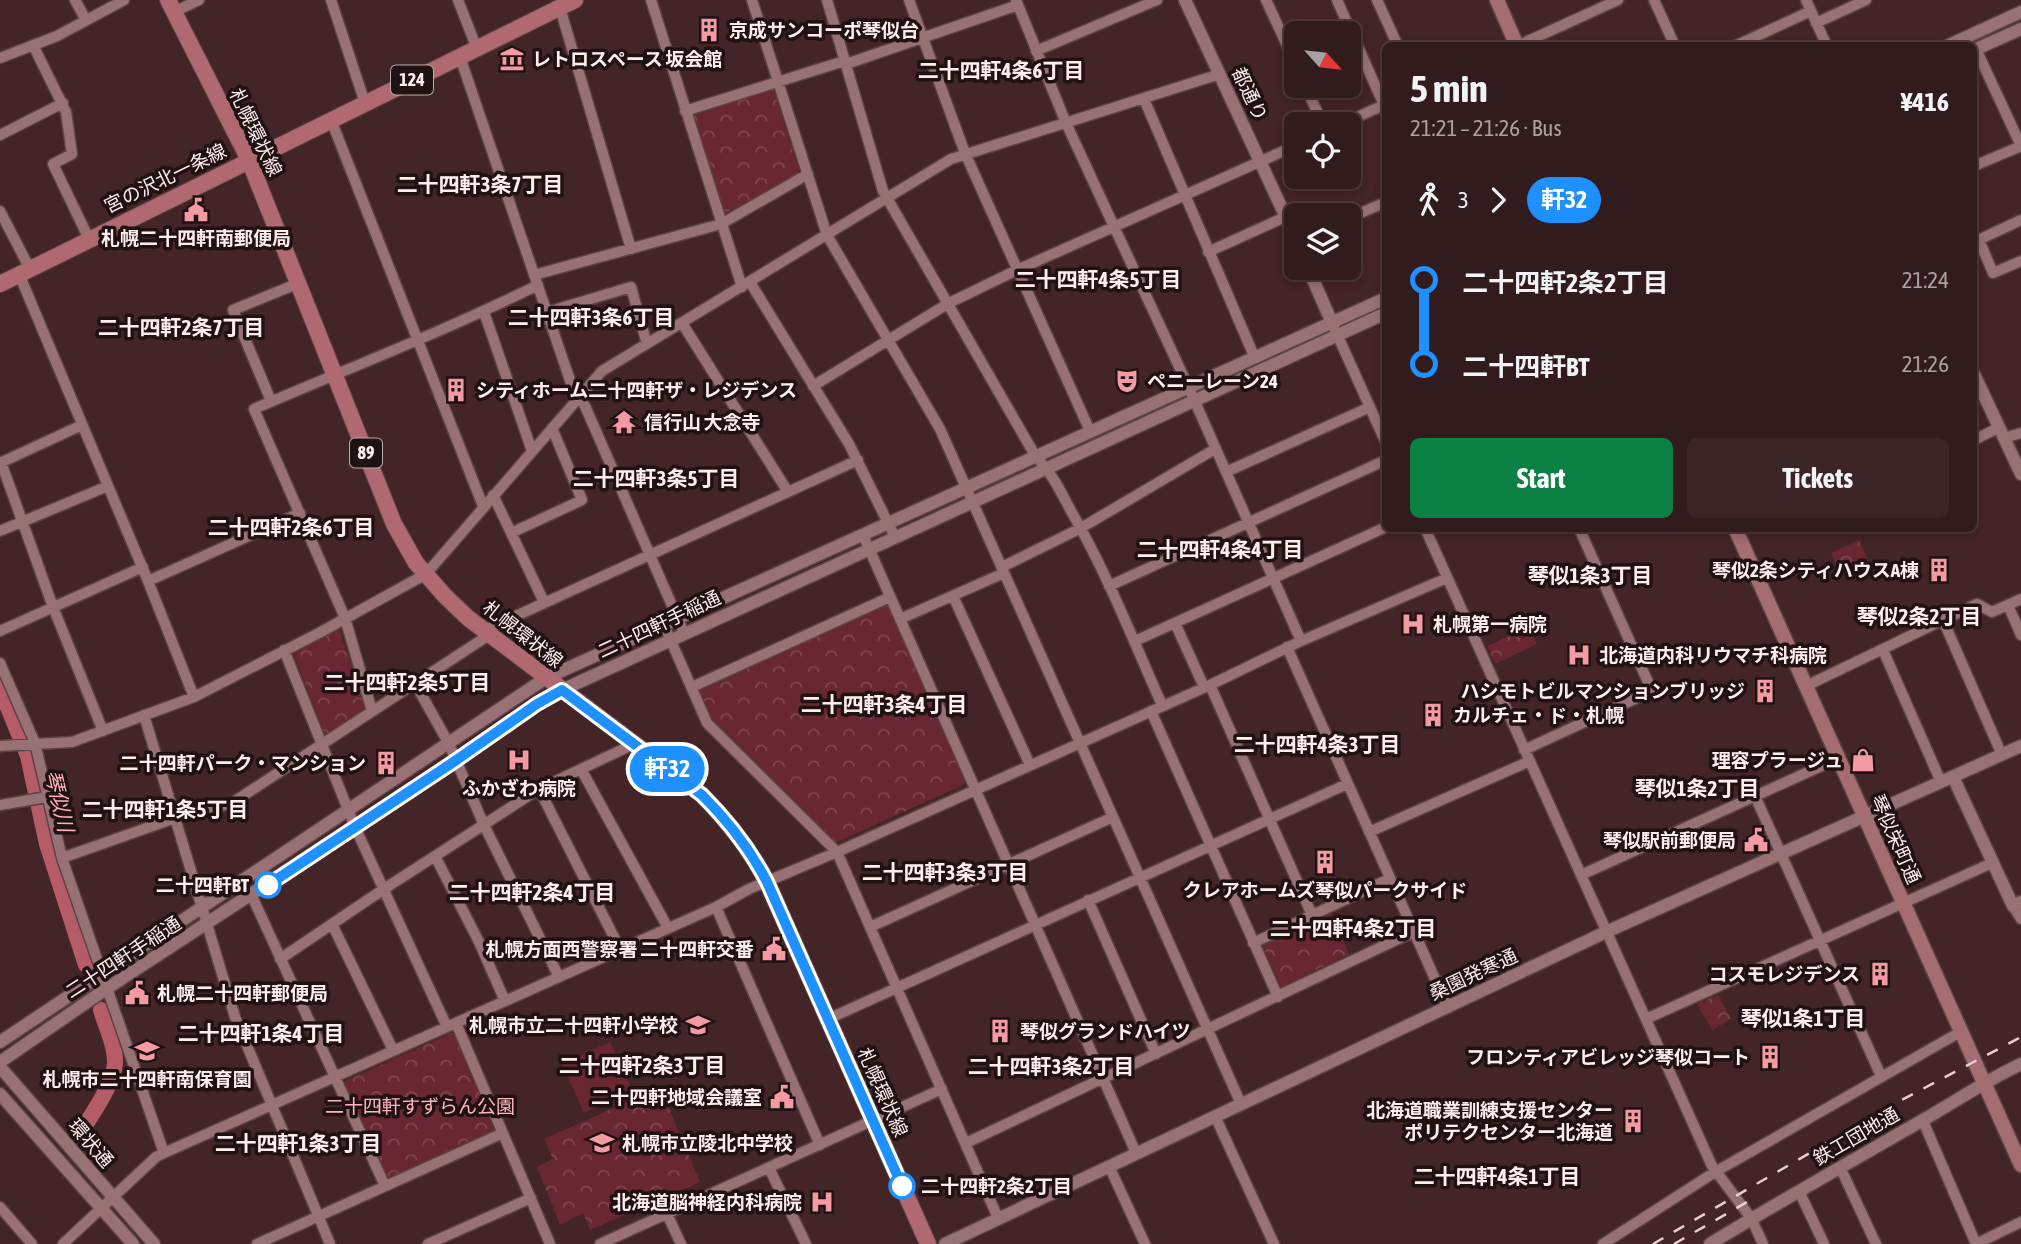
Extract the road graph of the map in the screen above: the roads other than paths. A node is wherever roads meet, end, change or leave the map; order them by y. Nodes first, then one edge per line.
1 (75, 0) edge
2 (124, 0) edge
3 (198, 0) edge
4 (331, 0) edge
5 (458, 0) edge
6 (575, 0) edge
7 (651, 0) edge
8 (752, 0) edge
9 (827, 0) edge
10 (909, 0) edge
11 (1157, 0) edge
12 (1185, 0) edge
13 (1266, 0) edge
14 (1337, 0) edge
15 (1377, 0) edge
16 (1497, 0) edge
17 (1618, 0) edge
18 (1654, 0) edge
19 (1806, 0) edge
20 (1866, 0) edge
21 (2017, 0) edge
22 (1017, 3) edge
23 (171, 6) edge
24 (550, 7) edge
25 (1811, 11) junction
26 (2021, 11) edge
27 (86, 20) junction
28 (1816, 23) junction
29 (2021, 29) edge
30 (923, 38) junction
31 (1284, 39) edge
32 (1396, 42) edge
33 (1516, 42) edge
34 (1524, 42) edge
35 (1673, 42) edge
36 (1744, 42) edge
37 (1825, 42) edge
38 (1955, 42) edge
39 (33, 45) junction
40 (477, 48) junction
41 (1977, 48) edge
42 (1036, 51) junction
43 (1977, 53) edge
44 (460, 57) junction
45 (0, 58) edge
46 (845, 62) junction
47 (1220, 74) junction
48 (778, 81) junction
49 (1382, 98) edge
50 (1144, 99) junction
51 (63, 103) junction
52 (365, 103) junction
53 (1382, 106) edge
54 (685, 111) junction
55 (1361, 116) edge
56 (331, 120) junction
57 (1066, 123) junction
58 (0, 135) edge
59 (2021, 146) edge
60 (1284, 150) edge
61 (965, 153) junction
62 (249, 160) junction
63 (1259, 161) junction
64 (1977, 165) edge
65 (808, 174) junction
66 (1184, 195) junction
67 (888, 198) junction
68 (1382, 204) edge
69 (0, 211) edge
70 (1361, 213) edge
71 (1284, 216) edge
72 (1284, 218) edge
73 (2021, 220) edge
74 (721, 225) junction
75 (1113, 227) junction
76 (827, 235) junction
77 (89, 239) junction
78 (1977, 241) edge
79 (1977, 243) edge
80 (631, 249) junction
81 (1208, 252) junction
82 (2021, 261) edge
83 (1017, 270) junction
84 (24, 271) junction
85 (536, 280) junction
86 (1313, 280) edge
87 (299, 283) junction
88 (0, 284) edge
89 (746, 284) junction
90 (1382, 300) edge
91 (949, 303) junction
92 (484, 312) junction
93 (547, 312) junction
94 (1382, 315) edge
95 (682, 323) junction
96 (1332, 323) junction
97 (1338, 335) junction
98 (888, 339) junction
99 (417, 342) junction
100 (648, 344) junction
101 (1254, 356) junction
102 (334, 375) junction
103 (1977, 381) edge
104 (813, 386) junction
105 (1188, 386) junction
106 (579, 398) junction
107 (271, 401) junction
108 (1194, 401) junction
109 (1382, 410) edge
110 (1372, 411) junction
111 (82, 425) junction
112 (552, 428) junction
113 (1090, 431) junction
114 (2001, 433) junction
115 (2021, 433) edge
116 (1382, 434) edge
117 (1977, 439) edge
118 (1215, 449) junction
119 (532, 451) junction
120 (1036, 457) junction
121 (858, 460) junction
122 (1382, 462) edge
123 (1, 463) edge
124 (1047, 468) junction
125 (1226, 472) junction
126 (2021, 474) edge
127 (108, 486) junction
128 (965, 488) junction
129 (788, 492) junction
130 (493, 495) junction
131 (972, 502) junction
132 (483, 506) junction
133 (300, 513) junction
134 (22, 521) junction
135 (1249, 523) junction
136 (890, 524) junction
137 (1081, 528) junction
138 (1382, 529) edge
139 (0, 531) edge
140 (1427, 532) edge
141 (1581, 532) edge
142 (1737, 532) edge
143 (512, 533) junction
144 (863, 535) junction
145 (895, 537) junction
146 (869, 549) junction
147 (649, 554) junction
148 (143, 567) junction
149 (1003, 570) junction
150 (426, 574) junction
151 (1274, 577) junction
152 (1447, 578) junction
153 (148, 581) junction
154 (1109, 586) junction
155 (953, 596) junction
156 (890, 597) junction
157 (2021, 599) edge
158 (544, 602) junction
159 (2008, 605) junction
160 (53, 607) junction
161 (345, 618) junction
162 (678, 619) junction
163 (900, 619) junction
164 (1942, 620) junction
165 (1175, 622) junction
166 (664, 625) junction
167 (0, 631) edge
168 (486, 633) junction
169 (684, 633) junction
170 (2021, 635) edge
171 (670, 639) junction
172 (1135, 640) junction
173 (1301, 640) junction
174 (1287, 647) junction
175 (284, 650) junction
176 (1882, 650) junction
177 (0, 663) edge
178 (546, 678) junction
179 (415, 683) junction
180 (1207, 686) junction
181 (1806, 686) junction
182 (692, 687) junction
183 (562, 690) junction
184 (194, 697) junction
185 (1163, 705) junction
186 (372, 711) junction
187 (1151, 711) junction
188 (145, 715) junction
189 (103, 731) junction
190 (33, 743) junction
191 (1080, 743) junction
192 (449, 744) junction
193 (634, 744) junction
194 (321, 745) junction
195 (0, 746) edge
196 (2021, 746) edge
197 (2001, 755) junction
198 (1527, 756) junction
199 (1839, 758) junction
200 (455, 761) junction
201 (1030, 765) junction
202 (581, 769) junction
203 (1947, 779) junction
204 (1348, 784) junction
205 (539, 789) junction
206 (975, 790) junction
207 (1755, 796) junction
208 (40, 798) junction
209 (0, 805) edge
210 (348, 811) junction
211 (1865, 816) junction
212 (1113, 817) junction
213 (175, 818) junction
214 (1269, 819) junction
215 (484, 825) junction
216 (355, 827) junction
217 (1369, 832) junction
218 (1210, 845) junction
219 (837, 852) junction
220 (1782, 854) junction
221 (435, 856) junction
222 (62, 859) junction
223 (1992, 863) junction
224 (1008, 864) junction
225 (1140, 876) junction
226 (1581, 876) junction
227 (1389, 879) junction
228 (767, 882) junction
229 (383, 890) junction
230 (251, 894) junction
231 (1088, 900) junction
232 (1904, 903) junction
233 (2017, 904) edge
234 (716, 907) junction
235 (204, 908) junction
236 (1312, 915) junction
237 (2021, 919) edge
238 (208, 924) junction
239 (332, 924) junction
240 (1034, 924) junction
241 (870, 927) junction
242 (668, 928) junction
243 (1413, 932) junction
244 (1606, 932) junction
245 (1820, 939) junction
246 (1253, 943) junction
247 (620, 949) junction
248 (280, 959) junction
249 (101, 975) junction
250 (559, 977) junction
251 (897, 987) junction
252 (106, 989) junction
253 (1278, 997) junction
254 (505, 1001) junction
255 (1448, 1008) junction
256 (828, 1019) junction
257 (1646, 1019) junction
258 (451, 1025) junction
259 (1208, 1030) junction
260 (1962, 1031) junction
261 (0, 1042) edge
262 (393, 1050) junction
263 (1156, 1054) junction
264 (0, 1064) edge
265 (2021, 1064) edge
266 (1881, 1076) junction
267 (336, 1077) junction
268 (1102, 1078) junction
269 (1986, 1084) junction
270 (942, 1089) junction
271 (0, 1094) edge
272 (1241, 1104) junction
273 (273, 1106) junction
274 (1214, 1116) junction
275 (873, 1121) junction
276 (1923, 1121) junction
277 (503, 1133) junction
278 (966, 1143) junction
279 (820, 1145) junction
280 (164, 1153) junction
281 (1136, 1153) junction
282 (2021, 1165) edge
283 (1109, 1166) junction
284 (1840, 1167) junction
285 (769, 1168) junction
286 (1715, 1172) junction
287 (385, 1186) junction
288 (1799, 1191) junction
289 (113, 1198) junction
290 (531, 1198) junction
291 (0, 1207) edge
292 (102, 1208) junction
293 (667, 1214) junction
294 (318, 1216) junction
295 (999, 1218) junction
296 (1751, 1218) junction
297 (2021, 1222) edge
298 (32, 1244) edge
299 (64, 1244) edge
300 (133, 1244) edge
301 (154, 1244) edge
302 (257, 1244) edge
303 (331, 1244) edge
304 (428, 1244) edge
305 (550, 1244) edge
306 (600, 1244) edge
307 (681, 1244) edge
308 (806, 1244) edge
309 (928, 1244) edge
310 (945, 1244) edge
311 (1145, 1244) edge
312 (1274, 1244) edge
313 (1603, 1244) edge
314 (1710, 1244) edge
315 (1763, 1244) edge
316 (1824, 1244) edge
317 (1876, 1244) edge
318 (1976, 1244) edge

1 - 27 street
2 - 27 street
3 - 23 street
4 - 52 street
5 - 40 street
6 - 24 main road, 宮の沢北一条線 / 124
7 - 54 street
8 - 48 street
9 - 46 street
10 - 30 street
11 - 42 street
12 - 47 street, 都通り
13 - 31 street
14 - 49 street
15 - 32 street
16 - 33 main road
17 - 34 street
18 - 35 street
19 - 25 street
20 - 28 street
21 - 26 street
22 - 30 street
22 - 42 street
23 - 62 main road, 札幌環状線 / 89
24 - 40 main road, 宮の沢北一条線 / 124
24 - 80 street
25 - 28 street
25 - 36 street
26 - 38 street
27 - 39 street
28 - 37 street
29 - 41 street
30 - 46 street
30 - 61 street
39 - 45 street
39 - 51 street
40 - 44 main road, 宮の沢北一条線 / 124
42 - 57 street
43 - 59 street
44 - 52 main road, 宮の沢北一条線 / 124
44 - 85 street
46 - 48 street
46 - 67 street
47 - 50 street
47 - 63 street, 都通り
48 - 54 street
48 - 65 street
50 - 57 street
50 - 66 street
51 - 58 street
51 - 77 street
52 - 56 main road, 宮の沢北一条線 / 124
53 - 55 street
54 - 74 street
56 - 62 main road, 宮の沢北一条線 / 124
56 - 99 street
57 - 61 street
57 - 75 street
59 - 64 street
60 - 63 street
61 - 67 street
61 - 83 street
62 - 77 main road, 宮の沢北一条線 / 124
62 - 87 main road, 札幌環状線 / 89
63 - 66 street
63 - 71 street, 都通り
65 - 74 street
65 - 76 street
66 - 75 street
66 - 81 street
67 - 76 street
67 - 91 street
68 - 70 street
69 - 84 street
72 - 81 street
73 - 78 street
74 - 80 street
74 - 89 street
75 - 83 street
75 - 105 street
76 - 89 street
76 - 98 street
77 - 84 main road, 宮の沢北一条線 / 124
79 - 82 street
80 - 85 street
81 - 101 street
83 - 91 street
83 - 113 street
84 - 88 main road, 宮の沢北一条線 / 124
84 - 111 street
85 - 92 street
85 - 93 street
86 - 96 street
87 - 102 main road, 札幌環状線 / 89
87 - 107 street
89 - 95 street
89 - 104 street
90 - 96 street, 二十四軒手稲通
91 - 98 street
91 - 120 street
92 - 99 street
92 - 119 street
93 - 100 street
93 - 106 street
94 - 97 street, 二十四軒手稲通
95 - 100 street
95 - 129 street
96 - 97 street
96 - 101 street, 二十四軒手稲通
97 - 108 street, 二十四軒手稲通
97 - 110 street
98 - 104 street
98 - 128 street
99 - 102 street
99 - 132 street
100 - 106 street
101 - 105 street, 二十四軒手稲通
102 - 107 street
102 - 150 main road, 札幌環状線 / 89
103 - 114 street
104 - 121 street
105 - 108 street
105 - 113 street, 二十四軒手稲通
106 - 112 street
106 - 147 street
107 - 133 street
108 - 118 street
108 - 124 street, 二十四軒手稲通
109 - 110 street
110 - 116 street
110 - 125 street
111 - 123 street
111 - 127 street
112 - 119 street
112 - 143 street
113 - 120 street, 二十四軒手稲通
114 - 115 street
114 - 117 street
114 - 126 street
118 - 125 street
118 - 137 street
119 - 130 street
120 - 124 street
120 - 128 street, 二十四軒手稲通
121 - 129 street
121 - 136 street
122 - 135 street
123 - 134 street
124 - 131 street, 二十四軒手稲通
124 - 137 street
125 - 135 street
127 - 134 street
127 - 148 street
128 - 131 street
128 - 136 street, 二十四軒手稲通
129 - 147 street
130 - 132 street
130 - 143 street
131 - 145 street, 二十四軒手稲通
131 - 149 street
132 - 150 street
133 - 153 street
133 - 161 street
134 - 139 street
134 - 160 street
135 - 151 street
135 - 154 street
136 - 144 street, 二十四軒手稲通
136 - 145 street
137 - 149 street
137 - 154 street
138 - 151 street
140 - 152 street
141 - 198 street
142 - 181 main road, 琴似栄町通
143 - 158 street
144 - 146 street
144 - 162 street, 二十四軒手稲通
145 - 146 street, 二十四軒手稲通
146 - 156 street
146 - 169 street, 二十四軒手稲通
147 - 158 street
147 - 162 street
148 - 153 street
148 - 160 street
149 - 155 street
149 - 191 street
150 - 161 street
150 - 168 main road, 札幌環状線 / 89
151 - 165 street
151 - 173 street
152 - 173 street
152 - 198 street
153 - 184 street
154 - 172 street
155 - 163 street
155 - 201 street
156 - 163 street
156 - 182 street
157 - 159 street
158 - 168 street
159 - 164 street
159 - 170 street
160 - 167 street
160 - 189 street
161 - 175 street
161 - 186 street
162 - 166 street, 二十四軒手稲通
162 - 169 street
163 - 206 street
164 - 176 street
164 - 197 street
165 - 172 street
165 - 180 street
166 - 171 street
166 - 178 street, 二十四軒手稲通
168 - 178 main road, 札幌環状線 / 89
168 - 179 street
169 - 171 street, 二十四軒手稲通
171 - 182 street
171 - 183 street, 二十四軒手稲通
172 - 185 street
173 - 174 street
174 - 180 street
174 - 204 street
175 - 184 street
175 - 194 street
176 - 181 street
176 - 203 street
177 - 190 street
178 - 183 main road, 札幌環状線 / 89
178 - 192 street, 二十四軒手稲通
179 - 186 street
179 - 192 street
180 - 185 street
180 - 214 street
181 - 199 main road, 琴似栄町通
182 - 219 street
183 - 193 main road, 札幌環状線 / 89
183 - 200 street, 二十四軒手稲通
184 - 188 street
185 - 187 street
186 - 194 street
187 - 191 street
187 - 218 street
188 - 189 street
188 - 213 street
189 - 190 street
190 - 195 street
190 - 208 street
191 - 201 street
191 - 212 street
192 - 200 street
192 - 210 street, 二十四軒手稲通
193 - 202 street
193 - 228 main road, 札幌環状線 / 89
194 - 210 street
194 - 213 street
196 - 197 street, 桑園発寒通
197 - 203 street, 桑園発寒通
198 - 217 street
198 - 226 street
199 - 207 street
199 - 211 main road, 琴似栄町通
200 - 215 street
200 - 216 street, 二十四軒手稲通
201 - 206 street
202 - 205 street
202 - 242 street
203 - 211 street, 桑園発寒通
203 - 223 street
204 - 214 street
204 - 217 street
205 - 215 street
205 - 247 street
206 - 219 street
206 - 224 street
207 - 220 street
207 - 226 street
208 - 209 street
208 - 222 street
210 - 216 street
210 - 235 street, 二十四軒手稲通
211 - 220 street, 桑園発寒通
211 - 232 main road, 琴似栄町通
212 - 224 street
212 - 225 street
213 - 222 street
213 - 235 street
214 - 218 street
214 - 236 street
215 - 221 street
215 - 250 street
216 - 229 street
216 - 230 street, 二十四軒手稲通
217 - 227 street
218 - 225 street
218 - 246 street
219 - 228 street
219 - 241 street
220 - 244 street, 桑園発寒通
220 - 245 street
221 - 229 street
221 - 254 street
222 - 249 street
223 - 232 street
223 - 233 street
224 - 240 street
224 - 241 street
225 - 231 street
225 - 259 street
226 - 244 street
227 - 236 street
227 - 243 street
228 - 234 street
228 - 256 main road, 札幌環状線 / 89
229 - 239 street
229 - 258 street
230 - 238 street, 二十四軒手稲通
230 - 248 street
231 - 240 street
231 - 263 street
232 - 245 street
232 - 260 main road, 琴似栄町通
233 - 237 street
234 - 242 street
234 - 279 street
235 - 238 street
235 - 249 street, 二十四軒手稲通
236 - 246 street
238 - 252 street, 二十四軒手稲通
238 - 273 street
239 - 248 street
239 - 262 street
240 - 251 street
240 - 268 street
241 - 251 street
242 - 247 street
243 - 253 street
243 - 255 street
244 - 255 street, 桑園発寒通
244 - 257 street
245 - 257 street
245 - 266 street
246 - 253 street
247 - 250 street
248 - 267 street
249 - 252 street
249 - 261 street, 二十四軒手稲通
250 - 254 street
251 - 256 street
251 - 270 street
252 - 264 street, 二十四軒手稲通
252 - 280 street
253 - 259 street
254 - 258 street
255 - 272 street, 桑園発寒通
256 - 275 main road, 札幌環状線 / 89
257 - 286 street
258 - 262 street
258 - 277 street
259 - 263 street
259 - 272 street
260 - 266 street
260 - 269 main road, 琴似栄町通
262 - 267 street
263 - 268 street
264 - 289 street, 環状通
265 - 269 street, 鉄工団地通
266 - 286 street
267 - 273 street
267 - 287 street
268 - 278 street
268 - 281 street
269 - 276 street, 鉄工団地通
269 - 282 main road, 琴似栄町通
270 - 275 street
270 - 278 street
271 - 292 street, 環状通
272 - 274 street, 桑園発寒通
273 - 280 street
273 - 294 street
274 - 281 street, 桑園発寒通
274 - 312 street
275 - 279 street
275 - 309 main road, 札幌環状線 / 89
276 - 284 street, 鉄工団地通
276 - 318 street
277 - 287 street
277 - 290 street
278 - 295 street
279 - 285 street
280 - 289 street
281 - 283 street, 桑園発寒通
283 - 295 street, 桑園発寒通
283 - 311 street
284 - 288 street, 鉄工団地通
284 - 317 street
285 - 293 street
285 - 308 street
286 - 296 street
286 - 313 street
287 - 294 street
288 - 296 street, 鉄工団地通
288 - 316 street
289 - 292 street
289 - 301 street, 環状通
290 - 304 street
290 - 305 street
291 - 298 street
292 - 299 street
292 - 300 street, 環状通
293 - 306 street
293 - 307 street
294 - 302 street
294 - 303 street
295 - 310 street, 桑園発寒通
296 - 314 street, 鉄工団地通
296 - 315 street
297 - 318 street

